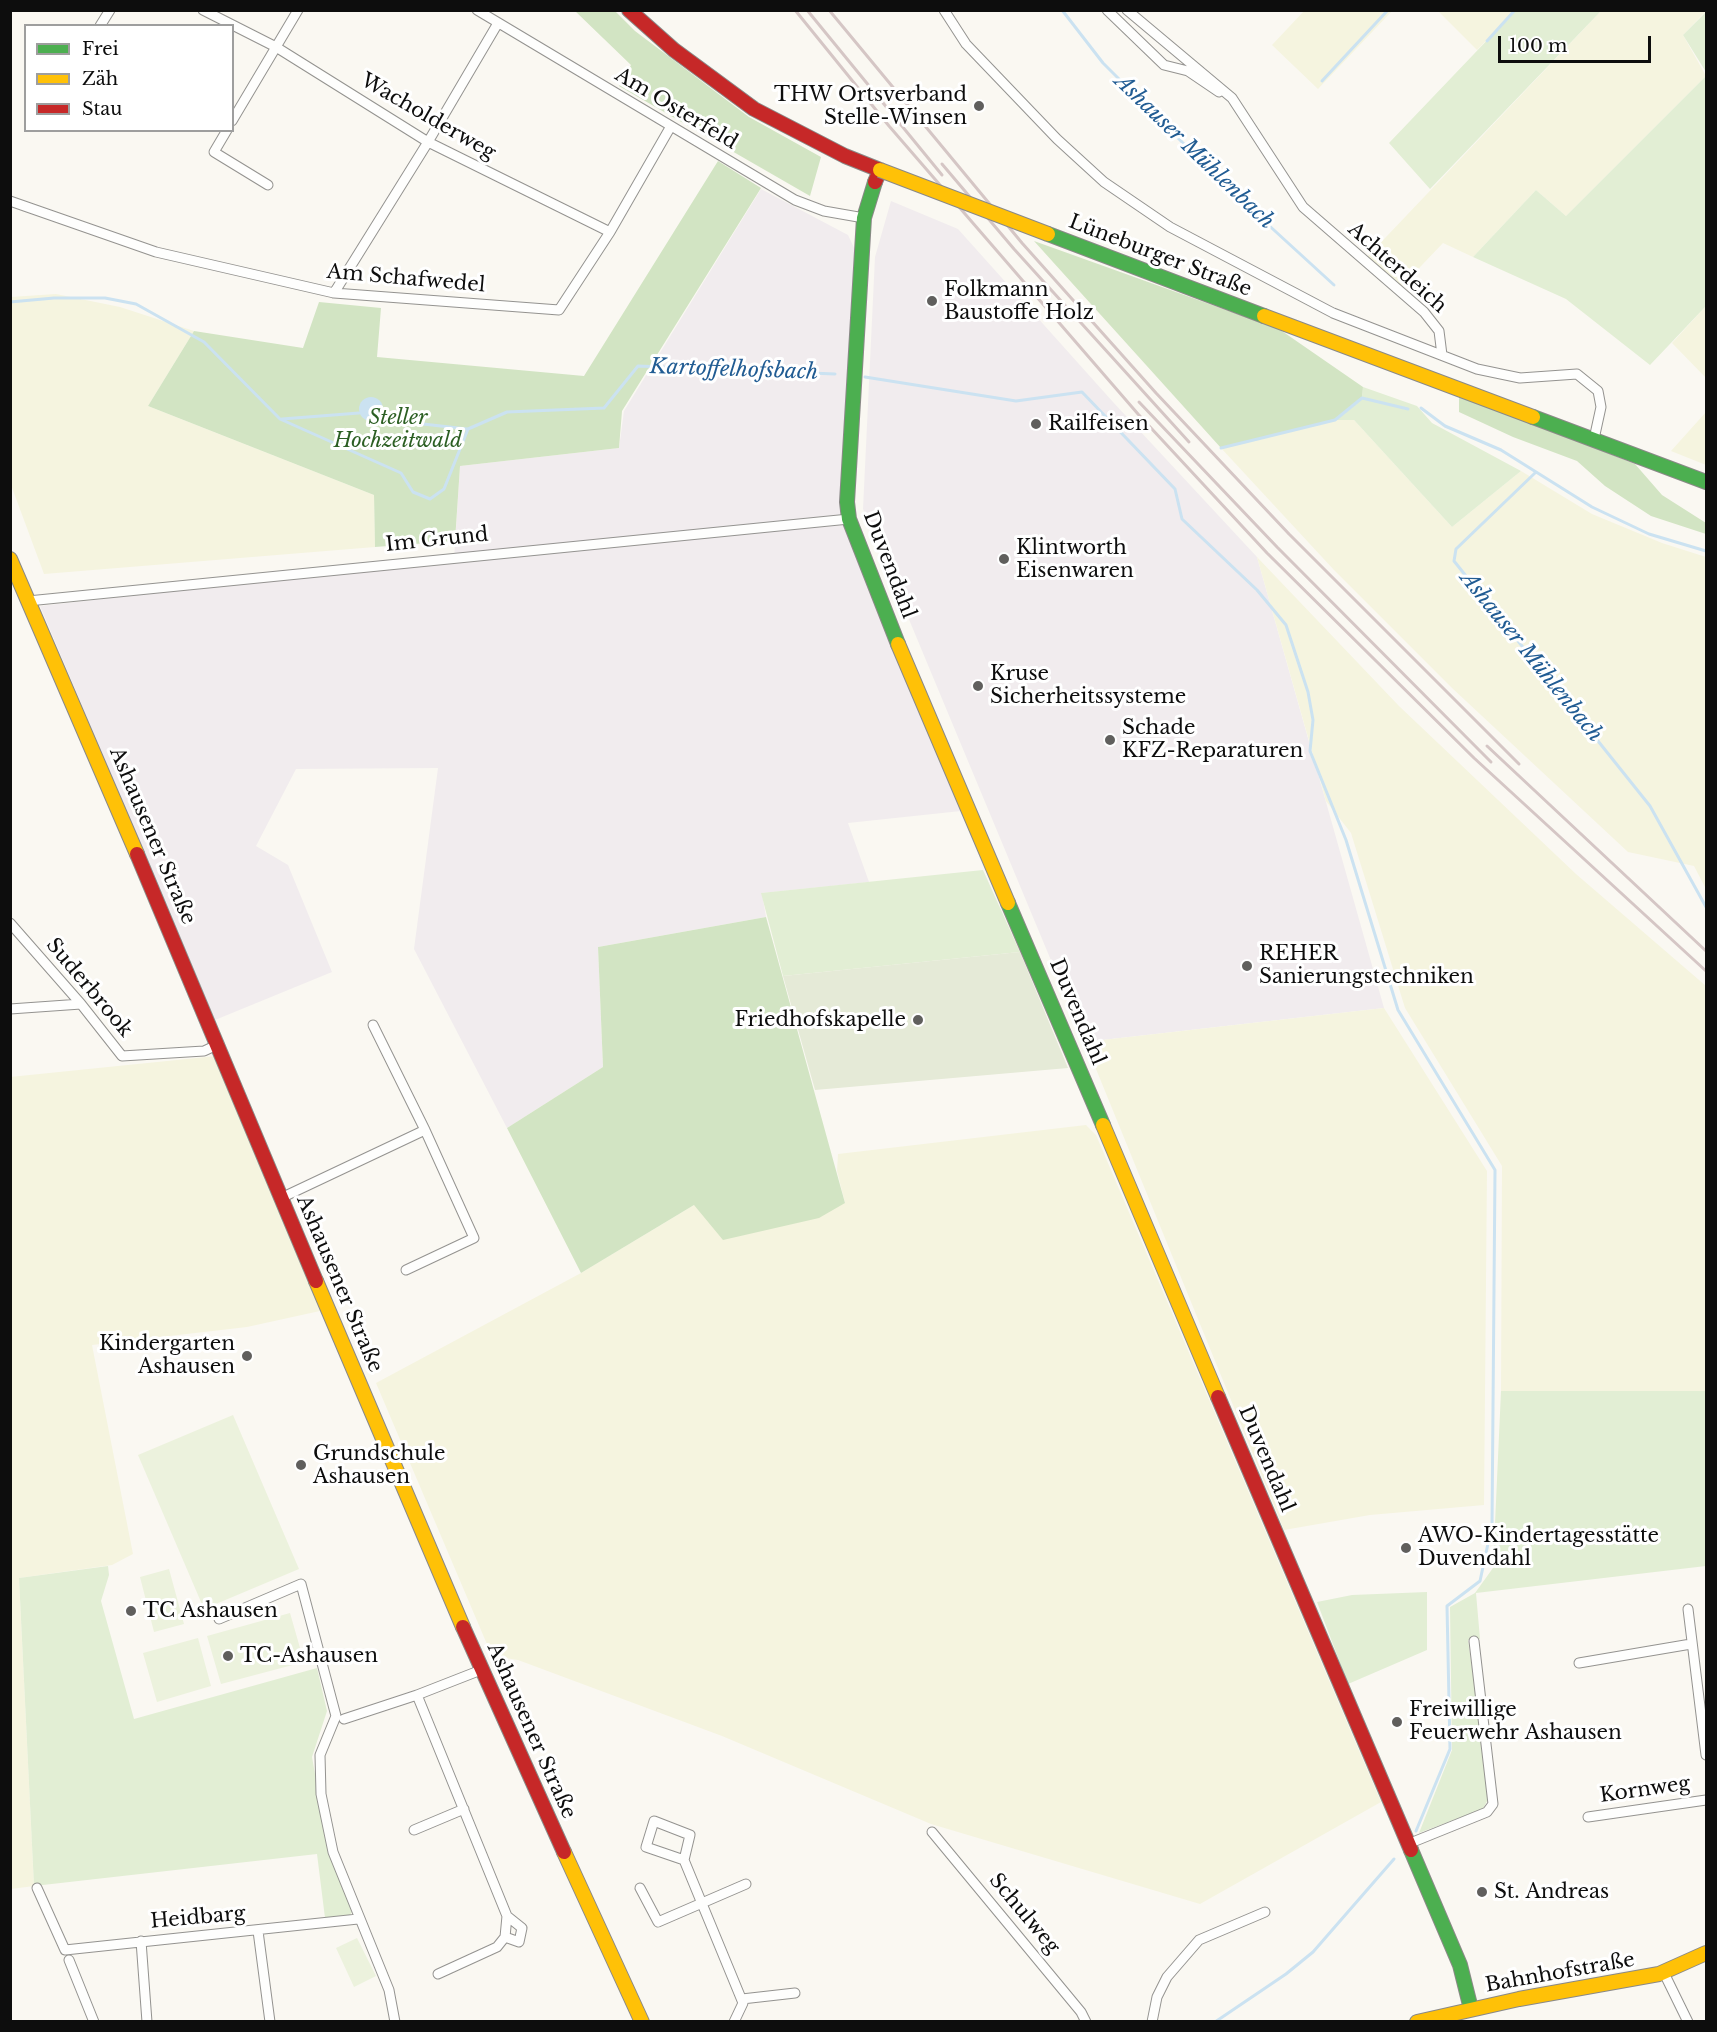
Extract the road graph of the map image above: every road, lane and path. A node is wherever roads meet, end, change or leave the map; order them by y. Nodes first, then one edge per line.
1 (110, 10) edge
2 (203, 10) edge
3 (298, 10) edge
4 (477, 10) edge
5 (629, 10) edge
6 (944, 10) edge
7 (1107, 10) edge
8 (1127, 10) edge
9 (498, 23) junction
10 (101, 24) edge
11 (230, 24) edge
12 (234, 26) edge
13 (276, 48) junction
14 (1232, 98) junction
15 (234, 118) edge
16 (671, 126) junction
17 (226, 132) edge
18 (428, 142) junction
19 (880, 170) junction
20 (268, 185) dead end
21 (10, 201) edge
22 (864, 218) junction
23 (610, 232) junction
24 (334, 293) junction
25 (1442, 355) junction
26 (1594, 439) junction
27 (1707, 482) edge
28 (849, 519) junction
29 (10, 559) edge
30 (16, 586) edge
31 (28, 600) junction
32 (10, 923) edge
33 (81, 1004) junction
34 (10, 1009) edge
35 (372, 1025) dead end
36 (219, 1044) junction
37 (425, 1130) junction
38 (281, 1198) junction
39 (406, 1270) dead end
40 (1688, 1609) dead end
41 (219, 1619) dead end
42 (1474, 1641) dead end
43 (1691, 1644) junction
44 (1579, 1663) dead end
45 (481, 1670) junction
46 (417, 1695) junction
47 (344, 1719) dead end
48 (1707, 1755) edge
49 (1707, 1800) edge
50 (464, 1809) junction
51 (1587, 1817) dead end
52 (414, 1830) dead end
53 (933, 1832) dead end
54 (1408, 1844) junction
55 (684, 1860) junction
56 (746, 1884) dead end
57 (37, 1888) dead end
58 (640, 1888) dead end
59 (701, 1902) junction
60 (1265, 1912) dead end
61 (507, 1916) junction
62 (358, 1919) junction
63 (258, 1931) junction
64 (505, 1936) junction
65 (141, 1941) junction
66 (1707, 1953) edge
67 (69, 1960) dead end
68 (1664, 1973) junction
69 (438, 1974) dead end
70 (795, 1993) dead end
71 (742, 1999) junction
72 (1472, 2009) junction
73 (94, 2022) edge
74 (147, 2022) edge
75 (270, 2022) edge
76 (394, 2022) edge
77 (642, 2022) edge
78 (734, 2022) edge
79 (1086, 2022) edge
80 (1152, 2022) edge
81 (1417, 2022) edge
82 (1688, 2022) edge

1 - 10 street
2 - 11 street, Wacholderweg
3 - 13 street
4 - 9 street, Am Osterfeld
5 - 19 street, Lüneburger Straße
6 - 25 street
7 - 14 street
8 - 14 street, Achterdeich
9 - 16 street, Am Osterfeld
9 - 18 street
12 - 13 street, Wacholderweg
13 - 15 street
13 - 18 street, Wacholderweg
14 - 25 street, Achterdeich
16 - 22 street, Am Osterfeld
16 - 23 street, Am Schafwedel
17 - 20 street
18 - 23 street, Wacholderweg
18 - 24 street
19 - 22 street, Duvendahl
19 - 26 street, Lüneburger Straße, bridge
21 - 24 street, Am Schafwedel
22 - 28 street, Duvendahl
23 - 24 street, Am Schafwedel
25 - 26 street
26 - 27 street, Lüneburger Straße
28 - 31 street, Im Grund
28 - 54 street, Duvendahl
29 - 30 street, Ashausener Straße
30 - 31 street, Ashausener Straße
31 - 36 street, Ashausener Straße
32 - 33 street, Suderbrook
33 - 34 street
33 - 36 street, Suderbrook
35 - 37 street
36 - 38 street, Ashausener Straße
37 - 38 street
37 - 39 street
38 - 45 street, Ashausener Straße
40 - 43 street
41 - 62 street
42 - 54 street
43 - 44 street
43 - 48 street
45 - 46 street
45 - 77 street, Ashausener Straße
46 - 47 street
46 - 50 street
49 - 51 street, Kornweg
50 - 52 street
50 - 61 street
53 - 79 street, Schulweg
54 - 72 street, Duvendahl
55 - 55 street
55 - 59 street
56 - 59 street
57 - 65 street, Heidbarg
58 - 59 street
59 - 71 street
60 - 80 street
61 - 64 street
61 - 64 street
62 - 63 street, Heidbarg
62 - 76 street
63 - 65 street, Heidbarg
63 - 75 street, Heidbarg
64 - 69 street
65 - 74 street, Heidbarg
66 - 68 street, Bahnhofstraße
67 - 73 street
68 - 72 street, Bahnhofstraße
68 - 82 street
70 - 71 street
71 - 78 street
72 - 81 street, Bahnhofstraße

